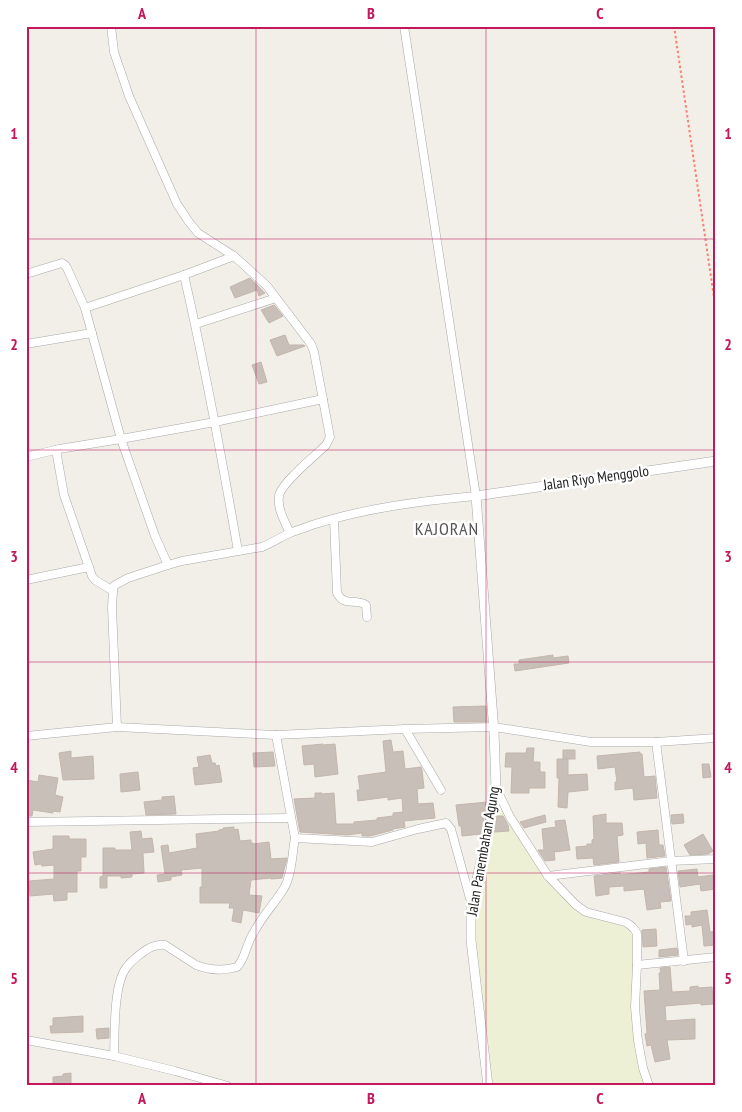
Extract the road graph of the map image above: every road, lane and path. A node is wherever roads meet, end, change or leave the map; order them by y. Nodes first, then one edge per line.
1 (111, 26) edge
2 (404, 26) edge
3 (674, 26) edge
4 (234, 256) junction
5 (26, 274) edge
6 (184, 274) junction
7 (276, 298) junction
8 (85, 308) junction
9 (716, 311) edge
10 (196, 324) junction
11 (92, 333) junction
12 (26, 344) edge
13 (323, 399) junction
14 (215, 422) junction
15 (121, 440) junction
16 (56, 450) junction
17 (26, 457) edge
18 (716, 461) edge
19 (476, 496) junction
20 (334, 519) junction
21 (290, 534) junction
22 (238, 551) junction
23 (168, 565) junction
24 (89, 567) junction
25 (26, 580) edge
26 (113, 591) junction
27 (367, 618) dead end
28 (117, 725) junction
29 (405, 729) junction
30 (494, 730) junction
31 (26, 736) edge
32 (276, 736) junction
33 (716, 738) edge
34 (656, 742) junction
35 (496, 788) junction
36 (441, 790) dead end
37 (290, 818) junction
38 (26, 822) edge
39 (295, 838) junction
40 (716, 860) edge
41 (671, 861) junction
42 (548, 876) junction
43 (471, 902) junction
44 (716, 958) edge
45 (684, 961) junction
46 (637, 965) junction
47 (26, 1040) edge
48 (114, 1056) junction
49 (228, 1086) edge
50 (488, 1086) edge
51 (649, 1086) edge

1 - 4 street
2 - 19 street
3 - 9 path
4 - 6 street
4 - 7 street
5 - 8 street
6 - 8 street
6 - 10 street
7 - 10 street
7 - 13 street
8 - 11 street
10 - 14 street
11 - 12 street
11 - 15 street
13 - 14 street
13 - 21 street
14 - 15 street
14 - 22 street
15 - 16 street
15 - 23 street
16 - 17 street
16 - 24 street
18 - 19 street, Jalan Riyo Menggolo
19 - 20 street
19 - 30 street, Jalan Panembahan Agung
20 - 21 street
20 - 27 street
21 - 22 street
22 - 23 street
23 - 26 street
24 - 25 street
24 - 26 street
26 - 28 street
28 - 31 street
28 - 32 street
29 - 30 street
29 - 32 street
29 - 36 street
30 - 34 street
30 - 35 street, Jalan Panembahan Agung
32 - 37 street
33 - 34 street
34 - 41 street
35 - 42 street
35 - 43 street, Jalan Panembahan Agung
37 - 38 street
37 - 39 street
39 - 43 street
39 - 48 street
40 - 41 street
41 - 42 street
41 - 45 street
42 - 46 street
43 - 50 street, Jalan Panembahan Agung
44 - 45 street
45 - 46 street
46 - 51 street
47 - 48 street
48 - 49 street

